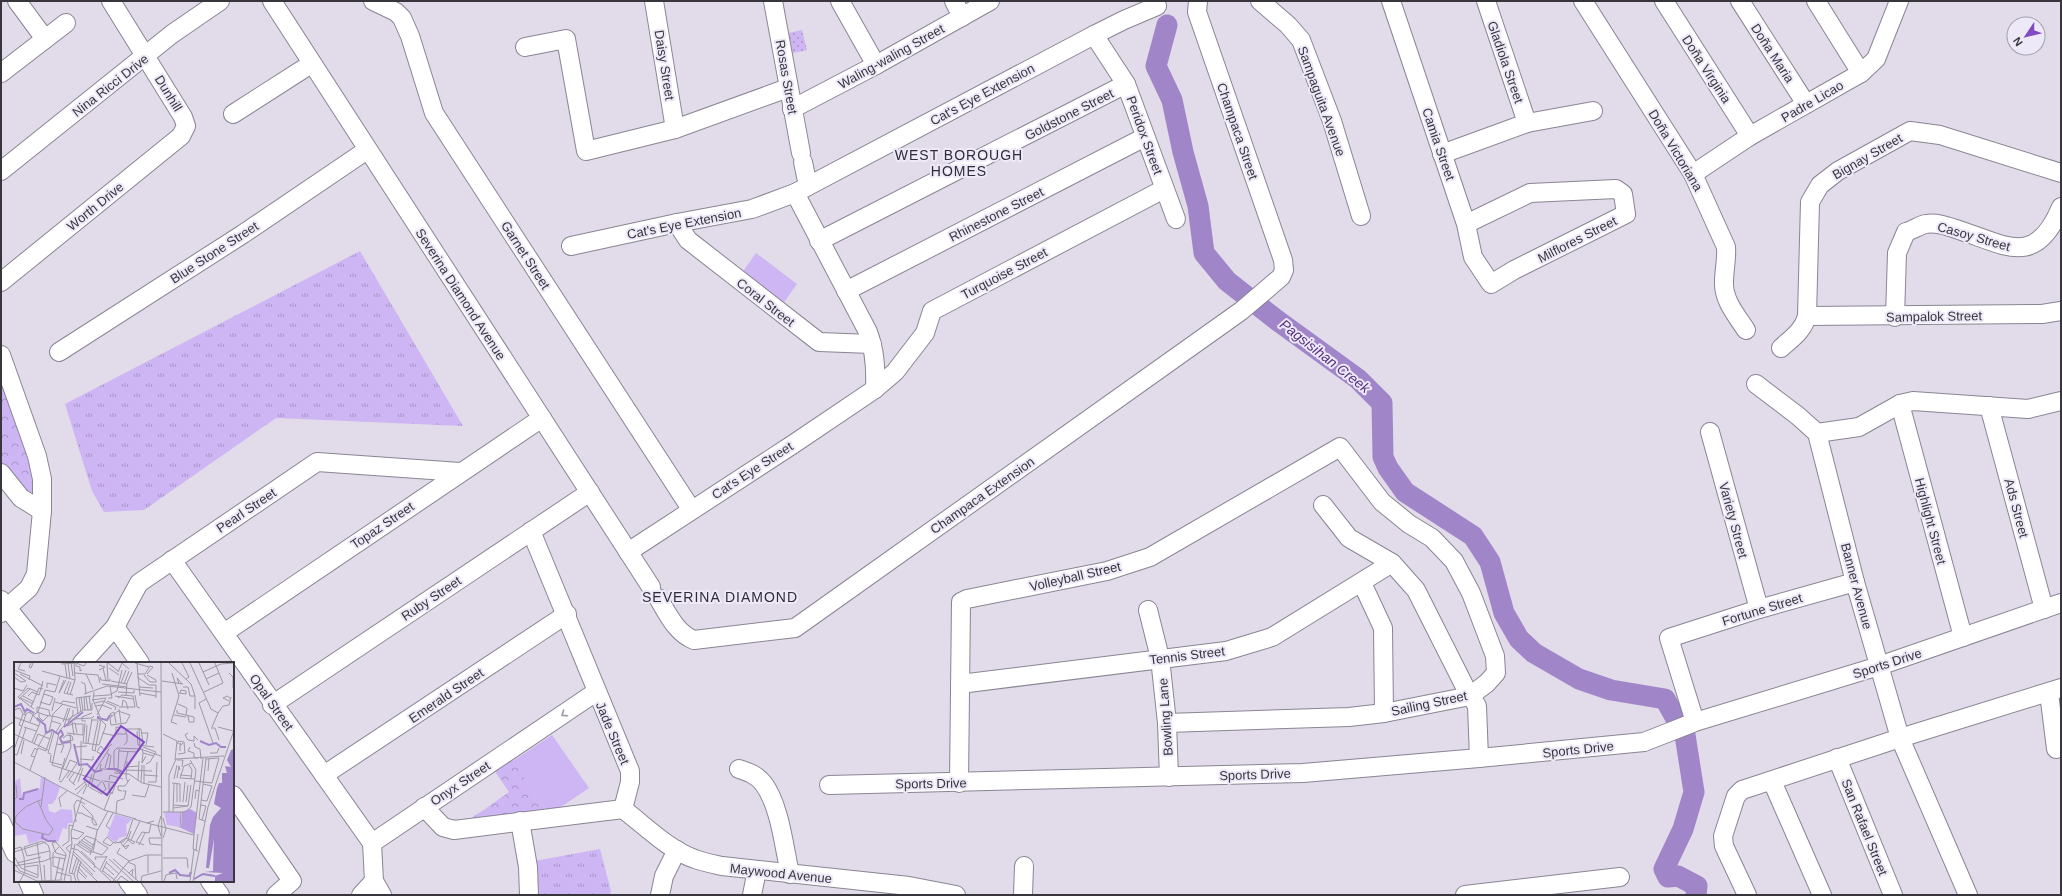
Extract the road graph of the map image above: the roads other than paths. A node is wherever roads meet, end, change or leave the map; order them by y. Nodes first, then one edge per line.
1 (17, 1) edge
2 (110, 1) edge
3 (220, 1) edge
4 (272, 1) edge
5 (373, 1) edge
6 (654, 1) edge
7 (773, 1) edge
8 (840, 1) edge
9 (954, 1) edge
10 (990, 1) edge
11 (1198, 1) edge
12 (1260, 1) edge
13 (1391, 1) edge
14 (1486, 1) edge
15 (1583, 1) edge
16 (1664, 1) edge
17 (1740, 1) edge
18 (1816, 1) edge
19 (1899, 1) edge
20 (1157, 6) dead end
21 (962, 17) junction
22 (66, 23) dead end
23 (1094, 35) junction
24 (45, 39) junction
25 (525, 47) dead end
26 (146, 56) junction
27 (311, 64) junction
28 (876, 65) junction
29 (1, 73) edge
30 (1861, 73) junction
31 (1126, 84) junction
32 (788, 88) junction
33 (1806, 104) junction
34 (792, 110) junction
35 (1593, 111) dead end
36 (233, 114) dead end
37 (1527, 123) junction
38 (186, 126) joint
39 (675, 129) junction
40 (1750, 136) junction
41 (1145, 137) junction
42 (367, 150) junction
43 (1442, 154) junction
44 (1, 171) edge
45 (2061, 173) edge
46 (1693, 174) junction
47 (1164, 189) junction
48 (802, 190) junction
49 (2061, 207) edge
50 (1361, 216) dead end
51 (1176, 219) dead end
52 (677, 223) junction
53 (1466, 224) junction
54 (819, 241) junction
55 (571, 246) dead end
56 (1283, 260) joint
57 (1, 282) edge
58 (1491, 284) joint
59 (846, 291) junction
60 (2061, 311) edge
61 (1807, 316) junction
62 (1895, 317) junction
63 (1746, 330) dead end
64 (872, 344) junction
65 (1781, 348) dead end
66 (59, 352) dead end
67 (1, 355) edge
68 (1756, 384) dead end
69 (875, 389) junction
70 (2061, 401) edge
71 (1900, 404) junction
72 (1989, 406) junction
73 (542, 418) junction
74 (1710, 432) dead end
75 (1817, 433) junction
76 (1340, 447) joint
77 (460, 472) junction
78 (1, 473) edge
79 (590, 492) junction
80 (1323, 505) dead end
81 (691, 509) junction
82 (42, 511) junction
83 (531, 531) junction
84 (628, 552) junction
85 (172, 560) junction
86 (1392, 563) junction
87 (1855, 582) junction
88 (1362, 583) junction
89 (654, 592) joint
90 (2061, 603) edge
91 (3, 607) edge
92 (1759, 609) junction
93 (2044, 609) junction
94 (1148, 610) dead end
95 (567, 614) junction
96 (115, 627) junction
97 (224, 633) junction
98 (1963, 637) junction
99 (36, 644) dead end
100 (1160, 658) junction
101 (83, 662) edge
102 (139, 662) edge
103 (1879, 666) junction
104 (960, 684) junction
105 (2055, 691) edge
106 (596, 692) junction
107 (1470, 696) junction
108 (272, 705) junction
109 (1384, 713) junction
110 (1167, 723) junction
111 (1687, 725) junction
112 (14, 733) edge
113 (1900, 738) junction
114 (1, 743) edge
115 (2056, 749) dead end
116 (1479, 758) junction
117 (1837, 758) junction
118 (739, 769) dead end
119 (324, 775) junction
120 (1169, 777) junction
121 (1772, 781) junction
122 (959, 783) junction
123 (829, 785) dead end
124 (234, 796) edge
125 (424, 807) junction
126 (623, 809) junction
127 (520, 821) junction
128 (1, 822) edge
129 (372, 843) junction
130 (677, 850) junction
131 (14, 851) edge
132 (1024, 866) dead end
133 (757, 870) junction
134 (790, 874) junction
135 (1620, 877) dead end
136 (28, 882) edge
137 (129, 882) edge
138 (211, 882) edge
139 (378, 888) edge
140 (844, 888) edge
141 (932, 893) edge
142 (34, 895) edge
143 (138, 895) edge
144 (220, 895) edge
145 (276, 895) edge
146 (361, 895) edge
147 (528, 895) edge
148 (660, 895) edge
149 (752, 895) edge
150 (956, 895) edge
151 (1023, 895) edge
152 (1465, 895) edge
153 (1747, 895) edge
154 (1822, 895) edge
155 (1893, 895) edge
156 (1968, 895) edge

1 - 24 street
2 - 26 street, Dunhill
3 - 26 street, Nina Ricci Drive
4 - 27 street, Severina Diamond Avenue
5 - 81 street, Garnet Street
6 - 39 street, Daisy Street
7 - 32 street, Rosas Street
8 - 28 street
9 - 21 street
10 - 21 street, Waling-waling Street
11 - 56 street, Champaca Street
12 - 50 street, Sampaguita Avenue
13 - 43 street, Camia Street
14 - 37 street, Gladiola Street
15 - 46 street, Doña Victoriana
16 - 40 street, Doña Virginia
17 - 33 street, Doña Maria
18 - 30 street
19 - 30 street, Padre Licao
20 - 23 street, Cat's Eye Extension
21 - 28 street, Waling-waling Street
22 - 24 street
23 - 31 street, Peridox Street
23 - 48 street, Cat's Eye Extension
24 - 29 street
25 - 39 street
26 - 38 street, Dunhill
26 - 44 street, Nina Ricci Drive
27 - 36 street
27 - 42 street, Severina Diamond Avenue
28 - 34 street, Waling-waling Street
30 - 33 street, Padre Licao
31 - 41 street, Peridox Street
31 - 54 street, Goldstone Street
32 - 34 street, Rosas Street
32 - 39 street
33 - 40 street, Padre Licao
34 - 48 street, Rosas Street
35 - 37 street
37 - 43 street
38 - 57 street, Worth Drive
40 - 46 street, Padre Licao
41 - 47 street, Peridox Street
41 - 59 street, Rhinestone Street
42 - 66 street, Blue Stone Street
42 - 73 street, Severina Diamond Avenue
43 - 53 street, Camia Street
45 - 61 street, Bignay Street
46 - 63 street, Doña Victoriana
47 - 51 street, Peridox Street
47 - 69 street, Turquoise Street
48 - 52 street, Cat's Eye Extension
48 - 54 street
49 - 62 street, Casoy Street
52 - 55 street, Cat's Eye Extension
52 - 64 street, Coral Street
53 - 58 street, Camia Street
53 - 58 street, Milflores Street
54 - 59 street
56 - 89 street, Champaca Extension
59 - 64 street
60 - 62 street, Sampalok Street
61 - 62 street, Sampalok Street
61 - 65 street, Bignay Street
64 - 69 street
67 - 82 street
68 - 75 street
69 - 81 street, Cat's Eye Street
70 - 72 street
71 - 72 street
71 - 75 street
71 - 98 street, Highlight Street
72 - 93 street, Ads Street
73 - 77 street, Topaz Street
73 - 79 street, Severina Diamond Avenue
74 - 92 street, Variety Street
75 - 87 street, Banner Avenue
76 - 104 street, Volleyball Street
76 - 107 street, Sailing Street
77 - 85 street, Pearl Street
77 - 97 street, Topaz Street
78 - 82 street
79 - 83 street, Ruby Street
79 - 84 street, Severina Diamond Avenue
80 - 86 street
81 - 84 street, Cat's Eye Street
82 - 91 street
83 - 95 street, Jade Street
83 - 108 street, Ruby Street
84 - 89 street, Severina Diamond Avenue
85 - 96 street, Pearl Street
85 - 97 street, Opal Street
86 - 88 street, Tennis Street
86 - 107 street
87 - 92 street, Fortune Street
87 - 103 street, Banner Avenue
88 - 100 street, Tennis Street
88 - 109 street
90 - 93 street, Sports Drive
91 - 99 street
92 - 111 street, Fortune Street
93 - 98 street, Sports Drive
94 - 100 street, Bowling Lane
95 - 106 street, Jade Street
95 - 119 street, Emerald Street
96 - 101 street, Pearl Street
96 - 102 street
97 - 108 street, Opal Street
98 - 103 street, Sports Drive
100 - 104 street, Tennis Street
100 - 110 street, Bowling Lane
103 - 111 street, Sports Drive
103 - 113 street, Banner Avenue
104 - 122 street, Volleyball Street
105 - 113 street
105 - 115 street
106 -> 125 street, Onyx Street
106 - 126 street, Jade Street
107 - 109 street, Sailing Street
107 - 116 street
108 - 119 street, Opal Street
109 - 110 street, Sailing Street
110 - 120 street, Bowling Lane
111 - 116 street, Sports Drive
112 - 114 street
113 - 117 street
113 - 156 street, Banner Avenue
116 - 120 street, Sports Drive
117 - 121 street
117 - 155 street, San Rafael Street
118 - 134 street
119 - 129 street, Opal Street
120 - 122 street, Sports Drive
121 - 153 street
121 - 154 street
122 - 123 street, Sports Drive
124 - 145 street
125 - 127 street
125 - 129 street, Onyx Street
126 - 127 street
126 - 130 street, Maywood Avenue
127 - 147 street
128 - 131 street
129 - 139 street
130 - 133 street, Maywood Avenue
130 - 148 street
132 - 151 street
133 - 134 street, Maywood Avenue
133 - 149 street
134 - 140 street, Maywood Avenue
135 - 152 street
136 - 142 street
137 - 143 street
138 - 144 street
139 - 146 street
140 - 141 street, Maywood Avenue
141 - 150 street, Maywood Avenue

